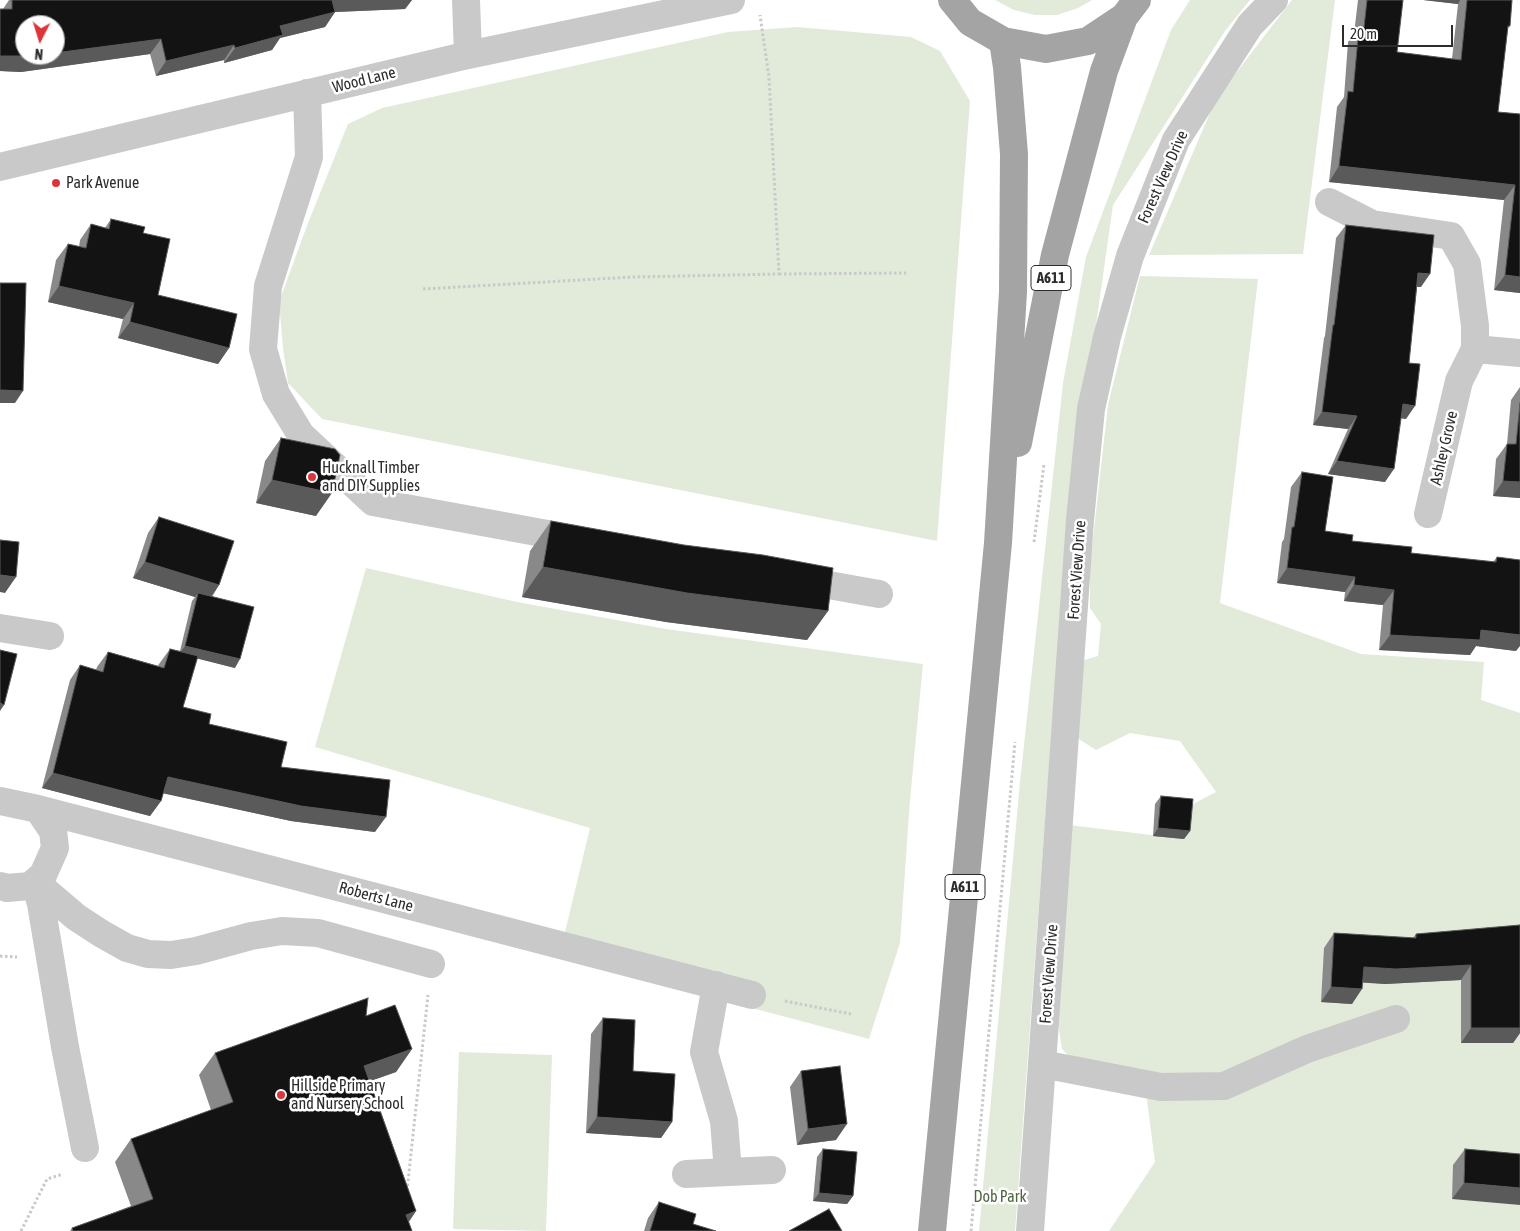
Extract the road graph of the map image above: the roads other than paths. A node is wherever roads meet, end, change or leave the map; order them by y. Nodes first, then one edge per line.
1 (466, 0) edge
2 (731, 0) edge
3 (952, 0) edge
4 (1274, 0) edge
5 (1130, 9) edge
6 (1003, 41) junction
7 (468, 55) junction
8 (308, 93) junction
9 (0, 167) edge
10 (1329, 202) dead end
11 (1475, 349) junction
12 (1520, 353) edge
13 (1428, 514) dead end
14 (998, 543) junction
15 (607, 544) edge
16 (772, 575) edge
17 (879, 594) dead end
18 (0, 628) edge
19 (50, 636) dead end
20 (0, 801) edge
21 (38, 809) junction
22 (35, 882) junction
23 (0, 886) edge
24 (431, 964) road end
25 (716, 985) junction
26 (752, 995) road end
27 (1396, 1019) dead end
28 (1042, 1064) junction
29 (85, 1148) road end
30 (772, 1170) dead end
31 (728, 1172) junction
32 (686, 1174) dead end
33 (932, 1231) edge
34 (1030, 1231) edge

1 - 7 street
2 - 7 street, Wood Lane
3 - 6 main road, A611
4 - 28 street, Forest View Drive
5 - 6 main road, A611
5 - 14 main road, A611
6 - 14 main road, A611
7 - 8 street, Wood Lane
8 - 9 street, Wood Lane
8 - 15 street
10 - 11 street
11 - 12 street
11 - 13 street, Ashley Grove
14 - 33 main road, A611
16 - 17 street
18 - 19 street
20 - 21 street, Roberts Lane
21 - 22 street
21 - 25 street, Roberts Lane
22 - 23 street
22 - 24 street
22 - 29 street
25 - 26 street, Roberts Lane
25 - 31 street
27 - 28 street
28 - 34 street, Forest View Drive
30 - 31 street
31 - 32 street

